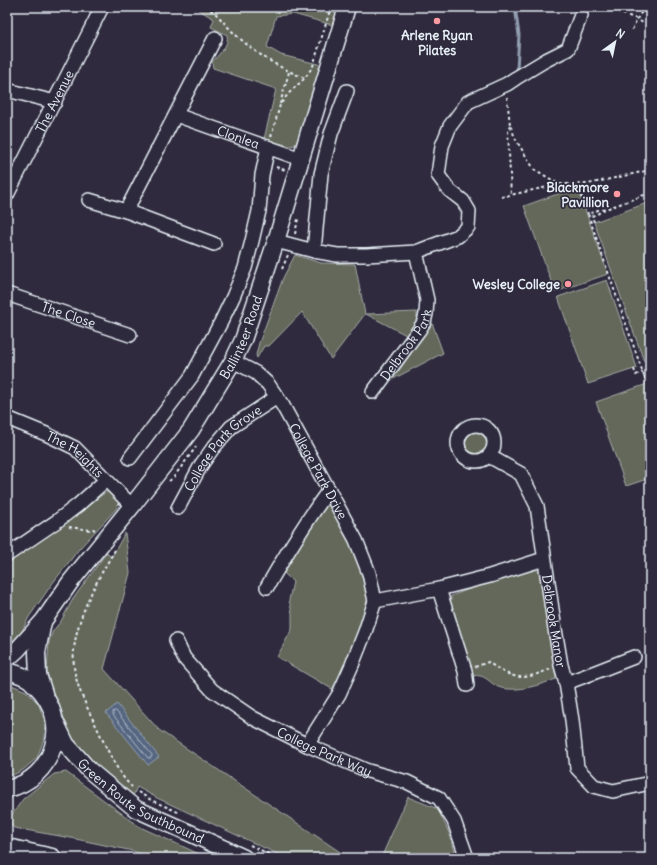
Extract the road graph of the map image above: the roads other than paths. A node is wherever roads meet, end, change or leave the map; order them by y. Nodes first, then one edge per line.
1 (102, 7) edge
2 (348, 7) edge
3 (581, 15) dead end
4 (215, 38) dead end
5 (7, 90) edge
6 (347, 91) dead end
7 (55, 102) junction
8 (176, 115) junction
9 (268, 147) junction
10 (301, 159) junction
11 (7, 195) edge
12 (90, 200) dead end
13 (126, 211) junction
14 (276, 241) junction
15 (214, 244) dead end
16 (314, 252) junction
17 (416, 252) junction
18 (7, 294) edge
19 (130, 335) dead end
20 (233, 361) junction
21 (373, 392) dead end
22 (277, 397) junction
23 (7, 418) edge
24 (489, 456) dead end
25 (130, 458) dead end
26 (106, 480) junction
27 (330, 490) junction
28 (132, 506) junction
29 (178, 508) dead end
30 (7, 555) edge
31 (544, 559) junction
32 (267, 588) dead end
33 (439, 589) junction
34 (375, 601) junction
35 (44, 620) junction
36 (176, 641) dead end
37 (634, 657) dead end
38 (7, 659) edge
39 (7, 671) edge
40 (566, 683) junction
41 (467, 685) dead end
42 (44, 693) junction
43 (56, 723) junction
44 (306, 745) junction
45 (650, 783) edge
46 (8, 789) edge
47 (15, 849) edge
48 (245, 850) edge
49 (52, 858) edge
50 (467, 858) edge

1 - 7 street, The Avenue
2 - 10 main road, Ballinteer Road
3 - 17 street
4 - 8 street
5 - 7 street
6 - 16 street
7 - 11 street, The Avenue
8 - 9 street, Clonlea
8 - 13 street
9 - 10 street, Clonlea
9 - 25 street, Ballinteer Road
10 - 14 main road, Ballinteer Road
12 - 13 street
13 - 15 street
14 - 16 street
14 - 20 main road, Ballinteer Road
16 - 17 street
17 - 21 street, Delbrook Park
18 - 19 street, The Close
20 - 22 street, College Park Drive
20 - 28 main road, Ballinteer Road
22 - 27 street, College Park Drive
22 - 29 street, College Park Grove
23 - 26 street, The Heights
24 - 31 street, Delbrook Manor
26 - 28 street, The Heights
26 - 30 street
27 - 32 street
27 - 34 street, College Park Drive
28 - 35 main road, Ballinteer Road
31 - 33 street, Delbrook Manor
31 - 40 street, Delbrook Manor
33 - 34 street
33 - 41 street
34 - 44 street
35 - 38 main road, Ballinteer Road
35 - 42 main road, Ballinteer Road
36 - 44 street, College Park Way
37 - 40 street, Delbrook Manor
39 - 42 main road
40 - 45 street, Delbrook Manor
42 - 43 main road, Green Route Southbound
43 - 46 main road
43 - 48 main road, Green Route Southbound
44 - 50 street, College Park Way
47 - 49 highway

